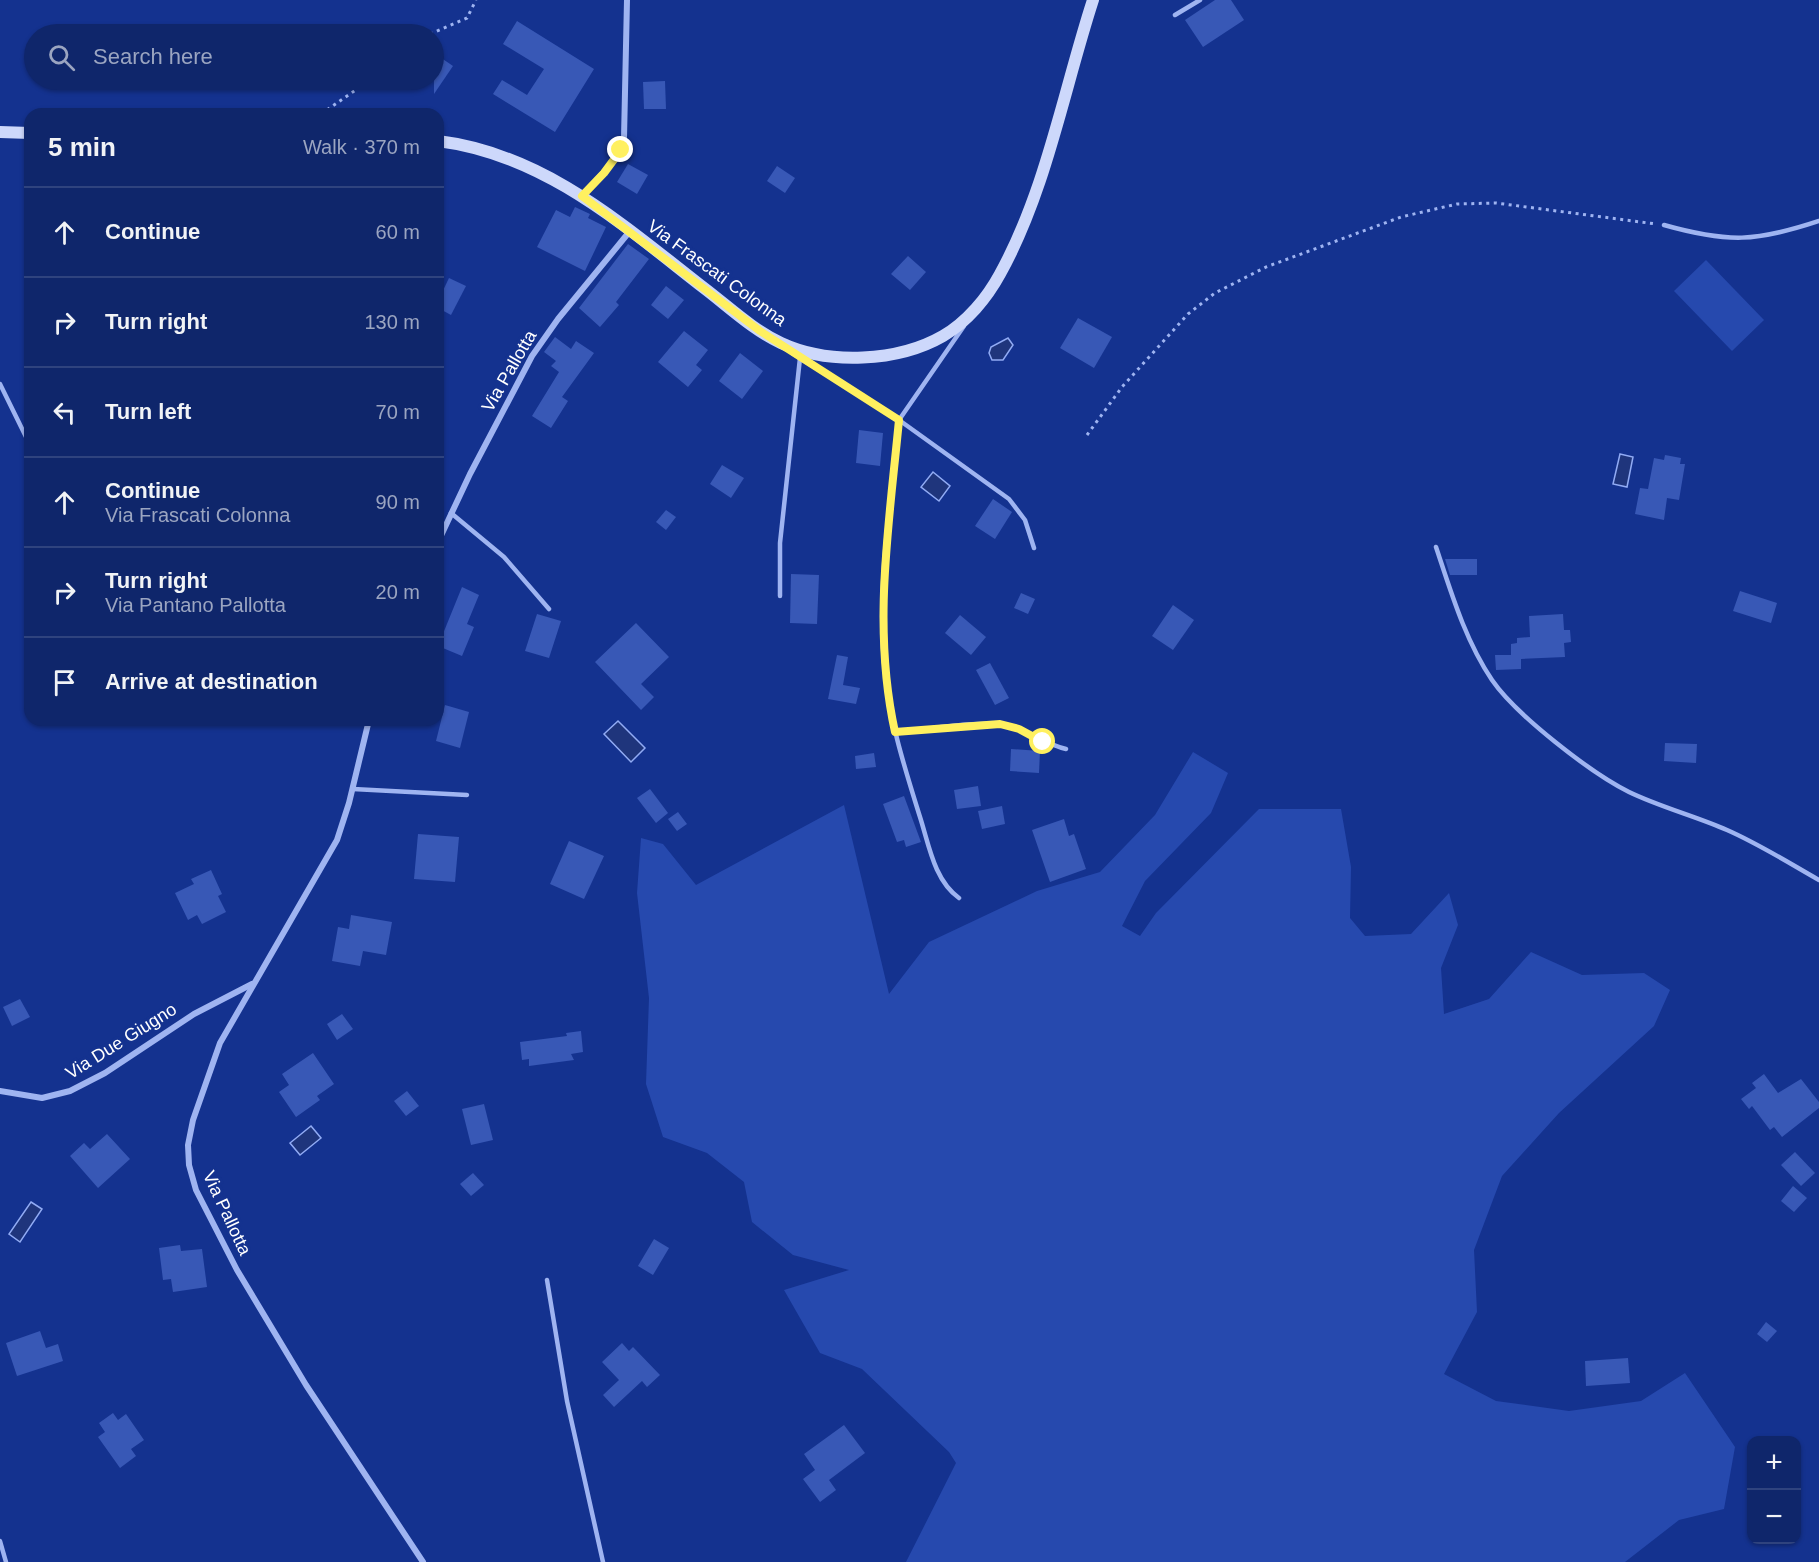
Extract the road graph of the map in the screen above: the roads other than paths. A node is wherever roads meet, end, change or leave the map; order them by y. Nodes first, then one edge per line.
1 (627, 0) edge
2 (1094, 0) edge
3 (1200, 0) edge
4 (1175, 15) dead end
5 (0, 132) edge
6 (24, 133) edge
7 (444, 142) edge
8 (582, 196) junction
9 (1819, 221) edge
10 (1664, 225) road end
11 (630, 231) junction
12 (995, 282) junction
13 (760, 331) junction
14 (801, 358) junction
15 (0, 384) edge
16 (899, 420) junction
17 (24, 433) edge
18 (451, 513) junction
19 (444, 529) edge
20 (1436, 547) dead end
21 (1034, 548) dead end
22 (780, 596) dead end
23 (549, 609) dead end
24 (368, 726) edge
25 (895, 732) junction
26 (1066, 749) dead end
27 (353, 789) junction
28 (467, 795) dead end
29 (1819, 880) edge
30 (959, 898) dead end
31 (253, 984) junction
32 (0, 1091) edge
33 (547, 1280) dead end
34 (0, 1541) edge
35 (6, 1562) edge
36 (423, 1562) edge
37 (603, 1562) edge

1 - 8 street
2 - 12 street, Via Frascati Colonna
3 - 4 lane
5 - 6 street
7 - 8 street, Via Frascati Colonna
8 - 11 street, Via Frascati Colonna
9 - 10 lane
11 - 13 street, Via Frascati Colonna
11 - 18 street, Via Pallotta
12 - 13 street, Via Frascati Colonna
12 - 16 lane
13 - 14 lane
14 - 16 lane
14 - 22 lane
15 - 17 lane
16 - 21 lane
16 - 25 lane
18 - 19 street, Via Pallotta
18 - 23 lane
20 - 29 lane
24 - 27 street, Via Pallotta
25 - 26 lane
25 - 30 lane
27 - 28 lane
27 - 31 street, Via Pallotta
31 - 32 street, Via Due Giugno
31 - 36 street, Via Pallotta
33 - 37 lane
34 - 35 lane

